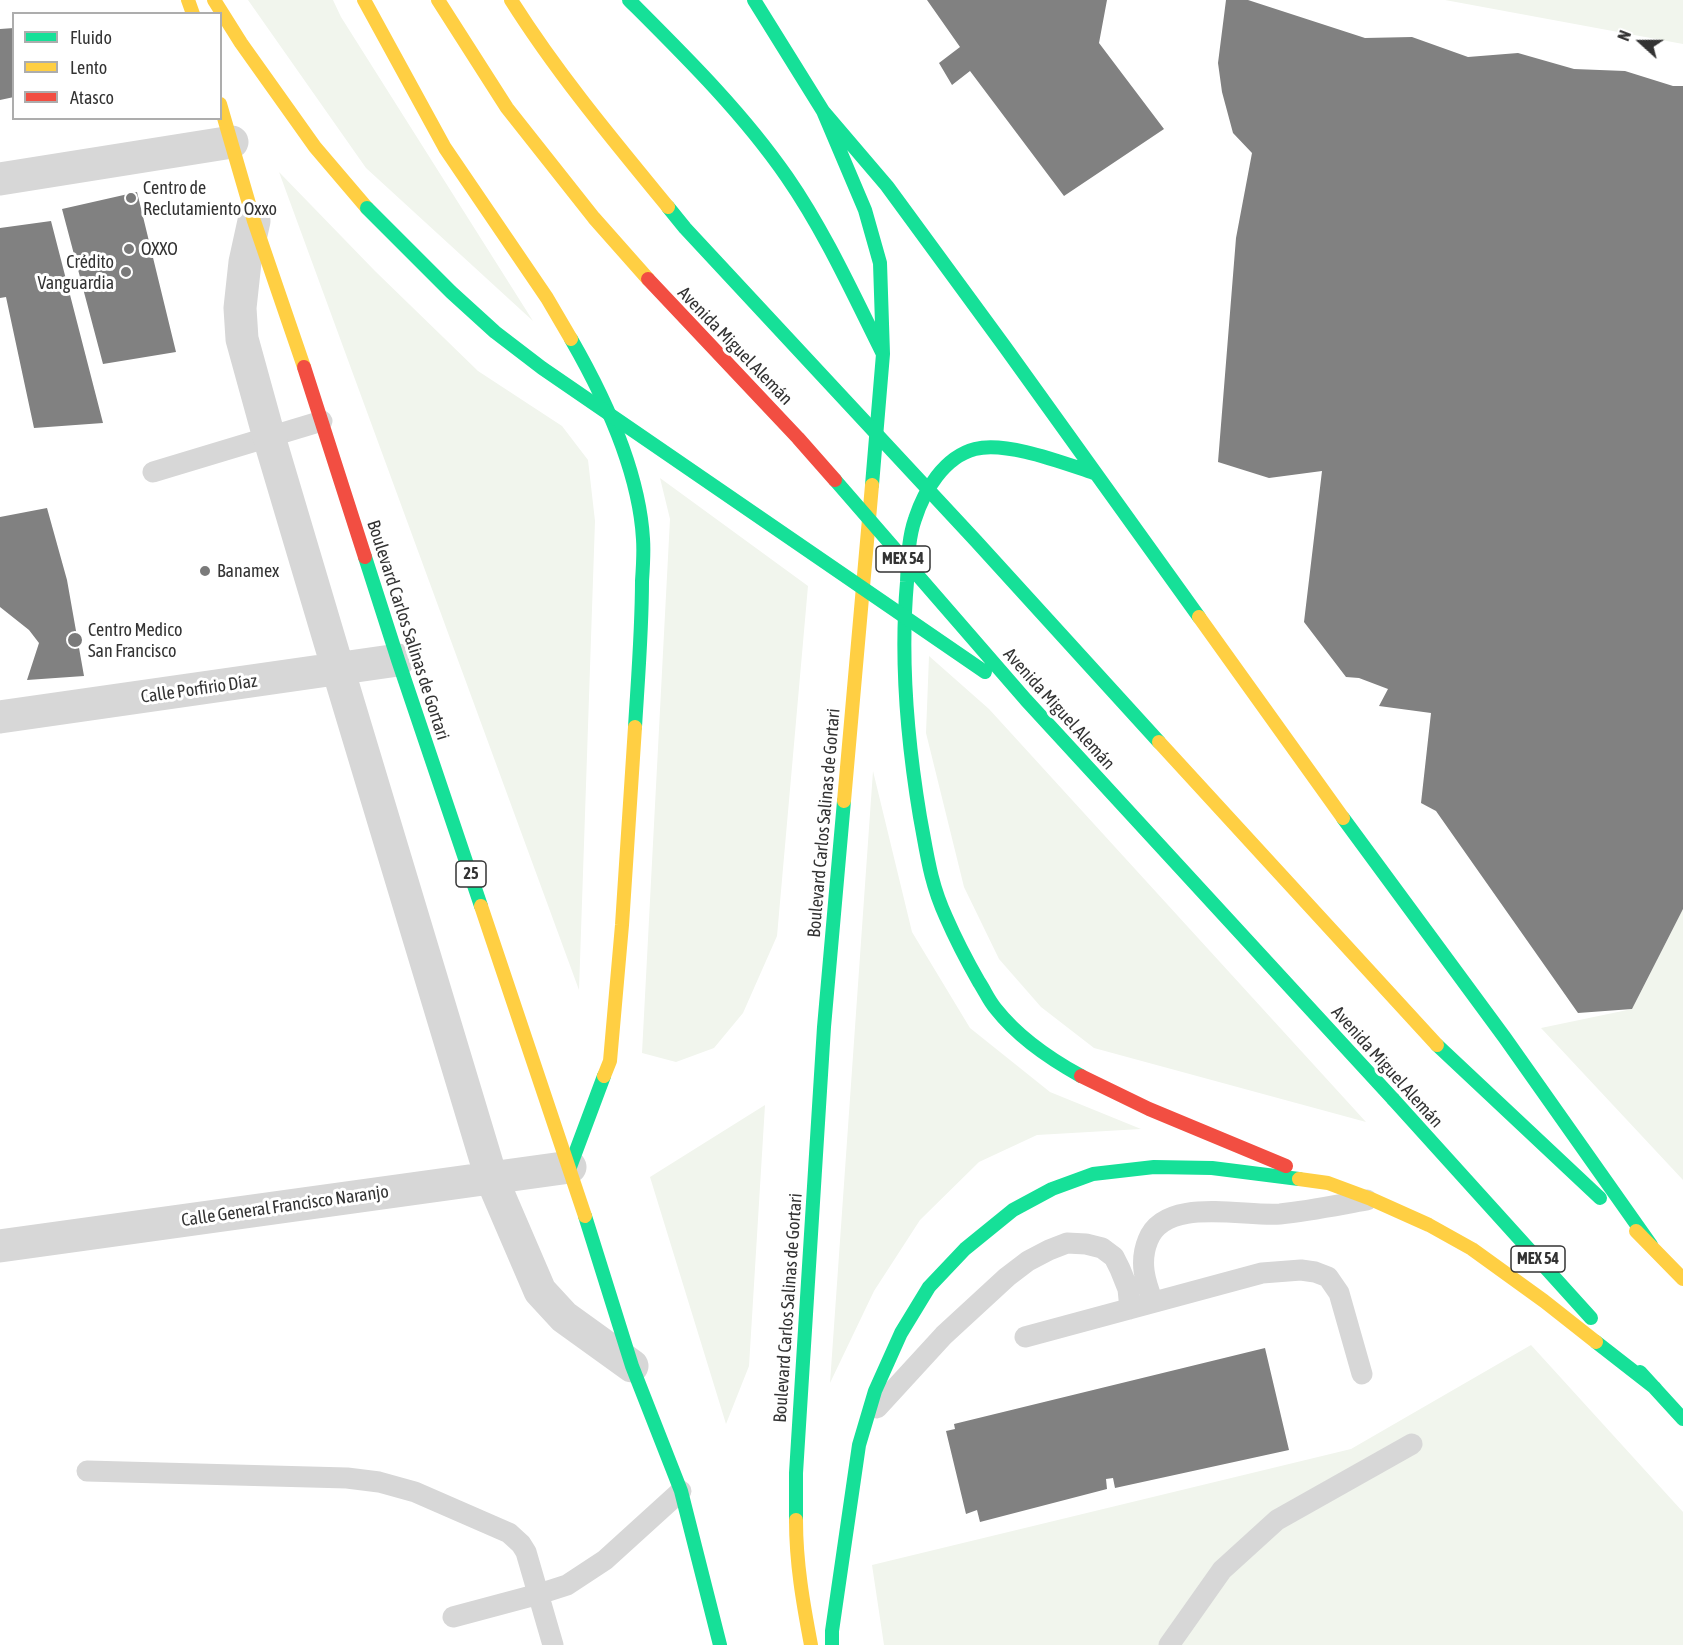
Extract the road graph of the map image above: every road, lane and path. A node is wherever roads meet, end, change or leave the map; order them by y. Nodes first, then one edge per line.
1 (364, 0) edge
2 (438, 0) edge
3 (511, 0) edge
4 (629, 0) edge
5 (754, 0) edge
6 (222, 12) edge
7 (222, 110) edge
8 (823, 111) junction
9 (232, 142) junction
10 (0, 179) edge
11 (254, 221) junction
12 (883, 354) junction
13 (322, 421) junction
14 (269, 437) junction
15 (153, 472) dead end
16 (1094, 473) junction
17 (398, 660) junction
18 (338, 669) junction
19 (1026, 700) junction
20 (0, 717) edge
21 (570, 1167) junction
22 (491, 1177) junction
23 (1328, 1183) junction
24 (1371, 1199) junction
25 (1651, 1245) junction
26 (0, 1246) edge
27 (1683, 1279) edge
28 (1153, 1302) junction
29 (1130, 1308) junction
30 (1025, 1337) dead end
31 (632, 1366) junction
32 (1362, 1374) dead end
33 (1655, 1388) junction
34 (867, 1419) junction
35 (1683, 1419) edge
36 (1412, 1444) dead end
37 (87, 1471) dead end
38 (681, 1491) junction
39 (539, 1594) junction
40 (453, 1617) dead end
41 (553, 1645) edge
42 (720, 1645) edge
43 (811, 1645) edge
44 (832, 1645) edge
45 (1169, 1645) edge

1 - 21 main road
2 - 19 main road, Avenida Miguel Alemán / MEX 54, bridge
3 - 25 main road, bridge
4 - 12 main road
5 - 8 main road, Boulevard Carlos Salinas de Gortari
6 - 19 main road, bridge
7 - 9 main road, Boulevard Carlos Salinas de Gortari / 25
8 - 12 main road, Boulevard Carlos Salinas de Gortari
8 - 16 main road
9 - 10 street
9 - 11 main road, Boulevard Carlos Salinas de Gortari / 25
11 - 13 main road, Boulevard Carlos Salinas de Gortari / 25
11 - 14 street
12 - 43 main road, Boulevard Carlos Salinas de Gortari
13 - 14 lane
13 - 17 main road, Boulevard Carlos Salinas de Gortari / 25
14 - 15 lane
14 - 18 street
16 - 23 main road
16 - 25 main road
17 - 18 street, Calle Porfirio Díaz
17 - 21 main road, Boulevard Carlos Salinas de Gortari / 25
18 - 20 street, Calle Porfirio Díaz
18 - 22 street
19 - 33 main road, Avenida Miguel Alemán / MEX 54, bridge
21 - 22 street, Calle General Francisco Naranjo
21 - 31 main road, Boulevard Carlos Salinas de Gortari / 25
22 - 26 street, Calle General Francisco Naranjo
22 - 31 street
23 - 24 main road
23 - 34 main road
24 - 28 lane
24 - 33 main road
25 - 27 main road
28 - 29 lane
28 - 32 lane
29 - 30 lane
29 - 34 lane
31 - 38 main road, Boulevard Carlos Salinas de Gortari / 25
33 - 35 main road, Avenida Miguel Alemán / MEX 54
34 - 44 main road
36 - 45 lane
37 - 39 lane
38 - 39 lane
38 - 42 main road, Boulevard Carlos Salinas de Gortari / 25
39 - 40 lane
39 - 41 lane

